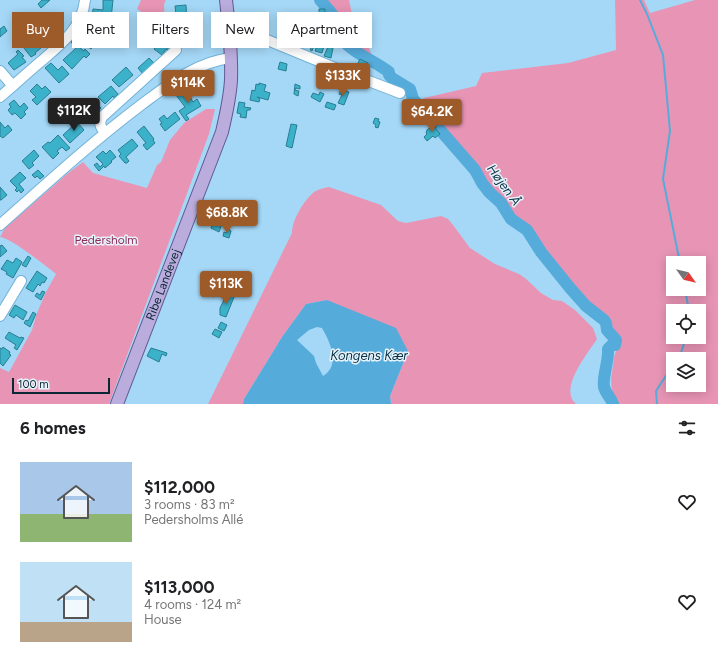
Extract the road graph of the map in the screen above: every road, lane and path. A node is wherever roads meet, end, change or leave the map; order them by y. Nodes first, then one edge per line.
1 (86, 0) edge
2 (226, 0) edge
3 (227, 12) edge
4 (269, 41) edge
5 (230, 48) edge
6 (176, 50) dead end
7 (231, 58) junction
8 (0, 71) edge
9 (13, 86) junction
10 (400, 93) dead end
11 (0, 97) edge
12 (105, 132) junction
13 (0, 225) edge
14 (21, 281) dead end
15 (0, 316) edge
16 (118, 404) edge

1 - 9 street
2 - 3 main road, Ribe Landevej
4 - 10 street
5 - 7 main road, Ribe Landevej
6 - 12 street
7 - 12 street
7 - 16 main road, Ribe Landevej
8 - 9 street
9 - 11 street
12 - 13 street
14 - 15 street

